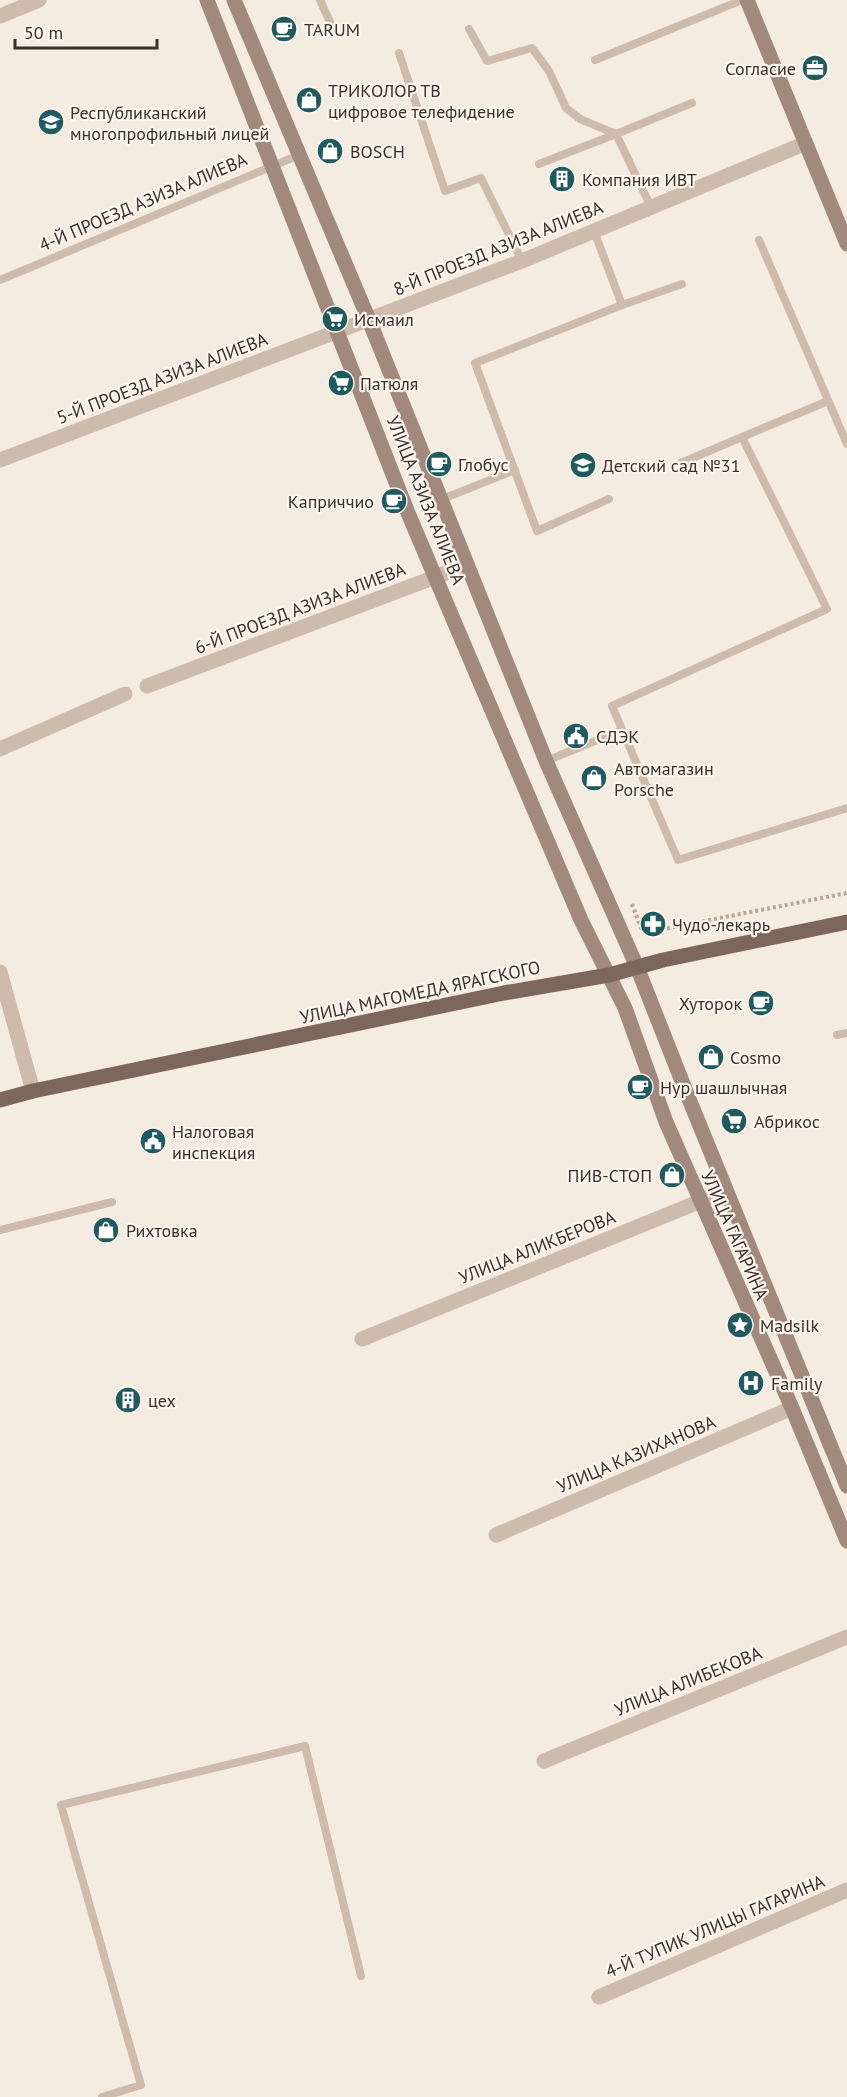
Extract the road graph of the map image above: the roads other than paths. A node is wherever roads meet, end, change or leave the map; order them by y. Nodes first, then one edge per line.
1 (39, 0) edge
2 (207, 0) edge
3 (234, 0) edge
4 (320, 0) edge
5 (742, 0) edge
6 (747, 0) edge
7 (0, 16) edge
8 (469, 29) dead end
9 (335, 33) dead end
10 (399, 53) dead end
11 (595, 60) dead end
12 (692, 103) dead end
13 (616, 134) junction
14 (806, 143) junction
15 (299, 154) junction
16 (539, 164) dead end
17 (271, 166) junction
18 (651, 207) junction
19 (594, 231) junction
20 (759, 240) dead end
21 (847, 244) edge
22 (522, 261) junction
23 (0, 280) edge
24 (682, 284) dead end
25 (622, 305) junction
26 (369, 320) junction
27 (338, 333) junction
28 (828, 401) junction
29 (742, 437) junction
30 (847, 444) edge
31 (0, 460) edge
32 (681, 463) dead end
33 (515, 470) junction
34 (609, 499) dead end
35 (440, 500) junction
36 (467, 565) junction
37 (436, 577) junction
38 (147, 686) dead end
39 (125, 694) dead end
40 (622, 730) junction
41 (0, 749) edge
42 (546, 761) junction
43 (847, 808) edge
44 (847, 922) edge
45 (637, 968) junction
46 (0, 972) edge
47 (609, 975) junction
48 (847, 1033) edge
49 (837, 1035) dead end
50 (33, 1091) junction
51 (0, 1100) edge
52 (725, 1189) junction
53 (701, 1201) junction
54 (112, 1202) dead end
55 (0, 1230) edge
56 (362, 1339) dead end
57 (792, 1408) junction
58 (847, 1486) edge
59 (496, 1535) dead end
60 (847, 1541) edge
61 (847, 1637) edge
62 (544, 1761) dead end
63 (847, 1890) edge
64 (362, 1976) dead end
65 (599, 1997) dead end
66 (102, 2097) edge

1 - 7 street
2 - 17 main road, УЛИЦА АЗИЗА АЛИЕВА
3 - 15 main road, УЛИЦА АЗИЗА АЛИЕВА
4 - 9 lane
5 - 11 lane
6 - 14 main road
8 - 13 lane
10 - 22 lane
12 - 13 lane
13 - 16 lane
13 - 18 lane
14 - 18 street, 8-Й ПРОЕЗД АЗИЗА АЛИЕВА
14 - 21 main road
15 - 17 lane, 4-Й ПРОЕЗД АЗИЗА АЛИЕВА
15 - 26 main road, УЛИЦА АЗИЗА АЛИЕВА
17 - 23 lane, 4-Й ПРОЕЗД АЗИЗА АЛИЕВА
17 - 27 main road, УЛИЦА АЗИЗА АЛИЕВА
18 - 19 street, 8-Й ПРОЕЗД АЗИЗА АЛИЕВА
19 - 22 street, 8-Й ПРОЕЗД АЗИЗА АЛИЕВА
19 - 25 lane
20 - 28 lane
22 - 26 street, 8-Й ПРОЕЗД АЗИЗА АЛИЕВА
24 - 25 lane
25 - 33 lane
26 - 27 street, 8-Й ПРОЕЗД АЗИЗА АЛИЕВА
26 - 35 main road, УЛИЦА АЗИЗА АЛИЕВА
27 - 31 street, 5-Й ПРОЕЗД АЗИЗА АЛИЕВА
27 - 37 main road, УЛИЦА АЗИЗА АЛИЕВА
28 - 29 lane
28 - 30 lane
29 - 32 lane
29 - 40 lane
33 - 34 lane
33 - 35 lane
35 - 36 main road, УЛИЦА АЗИЗА АЛИЕВА
36 - 37 street, 6-Й ПРОЕЗД АЗИЗА АЛИЕВА
36 - 42 main road, УЛИЦА АЗИЗА АЛИЕВА
37 - 38 street, 6-Й ПРОЕЗД АЗИЗА АЛИЕВА
37 - 47 main road, УЛИЦА АЗИЗА АЛИЕВА
39 - 41 street
40 - 42 lane
40 - 43 lane
42 - 45 main road, УЛИЦА АЗИЗА АЛИЕВА
44 - 45 main road, УЛИЦА МАГОМЕДА ЯРАГСКОГО
45 - 47 main road, УЛИЦА МАГОМЕДА ЯРАГСКОГО
45 - 52 main road, УЛИЦА ГАГАРИНА
46 - 50 street
47 - 50 main road, УЛИЦА МАГОМЕДА ЯРАГСКОГО
47 - 53 main road, УЛИЦА ГАГАРИНА
48 - 49 lane
50 - 51 main road, УЛИЦА МАГОМЕДА ЯРАГСКОГО
52 - 53 street, УЛИЦА АЛИКБЕРОВА
52 - 58 main road, УЛИЦА ГАГАРИНА
53 - 56 street, УЛИЦА АЛИКБЕРОВА
53 - 57 main road, УЛИЦА ГАГАРИНА
54 - 55 lane
57 - 59 street, УЛИЦА КАЗИХАНОВА
57 - 60 main road, УЛИЦА ГАГАРИНА
61 - 62 street, УЛИЦА АЛИБЕКОВА
63 - 65 street, 4-Й ТУПИК УЛИЦЫ ГАГАРИНА
64 - 66 lane

